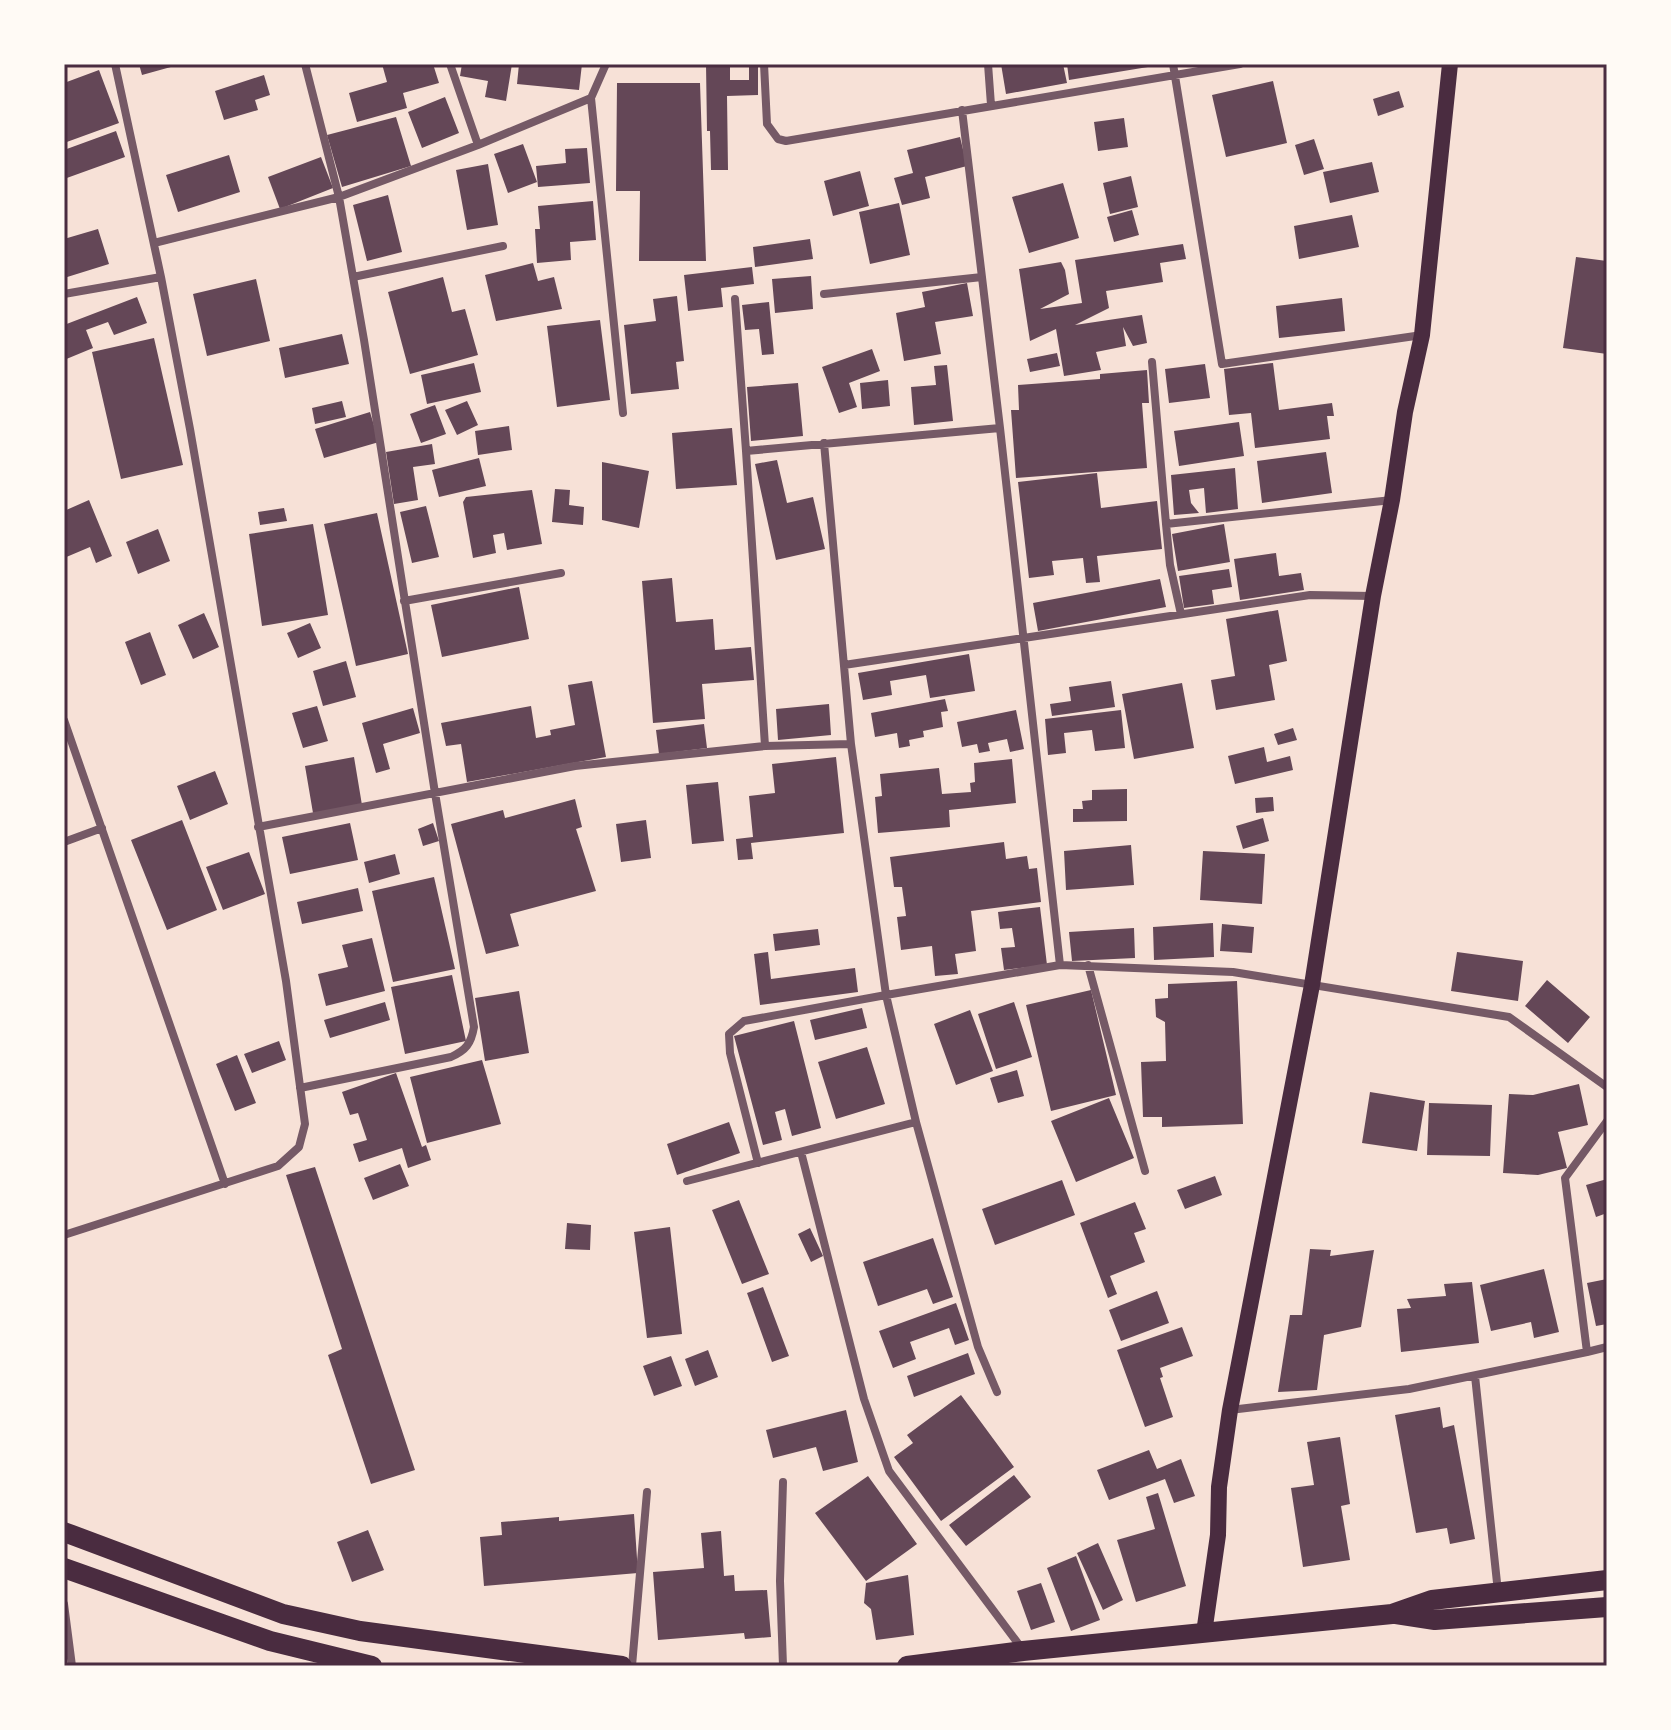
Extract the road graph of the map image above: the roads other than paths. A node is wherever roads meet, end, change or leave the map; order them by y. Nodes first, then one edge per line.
1 (115, 64) edge
2 (305, 64) edge
3 (450, 64) edge
4 (606, 64) edge
5 (764, 64) edge
6 (988, 64) edge
7 (1173, 64) edge
8 (1240, 64) edge
9 (1450, 64) edge
10 (1175, 76) junction
11 (591, 98) junction
12 (991, 105) junction
13 (962, 110) junction
14 (478, 145) junction
15 (339, 197) junction
16 (154, 243) junction
17 (503, 246) dead end
18 (161, 277) junction
19 (353, 277) junction
20 (982, 277) junction
21 (64, 294) edge
22 (824, 294) dead end
23 (735, 299) dead end
24 (1422, 335) junction
25 (1152, 362) dead end
26 (623, 413) dead end
27 (1000, 428) junction
28 (824, 443) junction
29 (746, 451) junction
30 (1392, 500) junction
31 (1166, 524) junction
32 (561, 573) dead end
33 (1373, 596) junction
34 (404, 601) junction
35 (1181, 614) junction
36 (1024, 638) junction
37 (844, 665) junction
38 (64, 720) edge
39 (851, 744) junction
40 (765, 746) junction
41 (435, 793) junction
42 (258, 827) junction
43 (102, 828) junction
44 (64, 842) edge
45 (1060, 965) junction
46 (1088, 965) junction
47 (1312, 985) junction
48 (886, 995) junction
49 (1607, 1087) edge
50 (300, 1088) junction
51 (1607, 1121) edge
52 (916, 1122) junction
53 (801, 1152) junction
54 (758, 1163) junction
55 (1145, 1171) dead end
56 (687, 1181) dead end
57 (225, 1184) junction
58 (64, 1235) edge
59 (1607, 1347) edge
60 (1587, 1352) junction
61 (1475, 1376) junction
62 (997, 1392) dead end
63 (1230, 1410) junction
64 (783, 1482) dead end
65 (647, 1492) dead end
66 (64, 1532) edge
67 (64, 1568) edge
68 (1607, 1580) edge
69 (1498, 1592) junction
70 (64, 1604) edge
71 (1607, 1607) edge
72 (1392, 1614) junction
73 (1204, 1633) junction
74 (1023, 1651) junction
75 (72, 1666) edge
76 (372, 1666) edge
77 (622, 1666) edge
78 (632, 1666) edge
79 (783, 1666) edge
80 (907, 1666) edge

1 - 16 street
2 - 15 street
3 - 14 street
4 - 11 street
5 - 13 street
6 - 12 street
7 - 10 street
8 - 10 street
9 - 24 main road
10 - 12 street
10 - 24 street
11 - 14 street
11 - 26 street
12 - 13 street
13 - 20 street
14 - 15 street
15 - 16 street
15 - 19 street
16 - 18 street
17 - 19 street
18 - 21 street
18 - 42 street
19 - 34 street
20 - 22 street
20 - 27 street
23 - 29 street
24 - 30 main road
25 - 31 street
27 - 28 street
27 - 36 street
28 - 29 street
28 - 37 street
29 - 40 street
30 - 31 street
30 - 33 main road
31 - 35 street
32 - 34 street
33 - 35 street
33 - 47 main road
34 - 41 street
35 - 36 street
36 - 37 street
36 - 45 street
37 - 39 street
38 - 43 street
39 - 40 street
39 - 48 street
40 - 41 street
41 - 42 street
41 - 50 street
42 - 50 street
43 - 44 street
43 - 57 street
45 - 46 street
45 - 48 street
46 - 47 street
46 - 55 street
47 - 49 street
47 - 63 main road
48 - 52 street
48 - 54 street
50 - 57 street
51 - 60 street
52 - 53 street
52 - 62 street
53 - 54 street
53 - 74 street
54 - 56 street
57 - 58 street
59 - 60 street
60 - 61 street
61 - 63 street
61 - 69 street
63 - 73 main road
64 - 79 street
65 - 78 street
66 - 77 main road
67 - 76 main road
68 - 69 main road
69 - 72 main road
70 - 75 street
71 - 72 main road
72 - 73 main road
73 - 74 main road
74 - 80 main road

